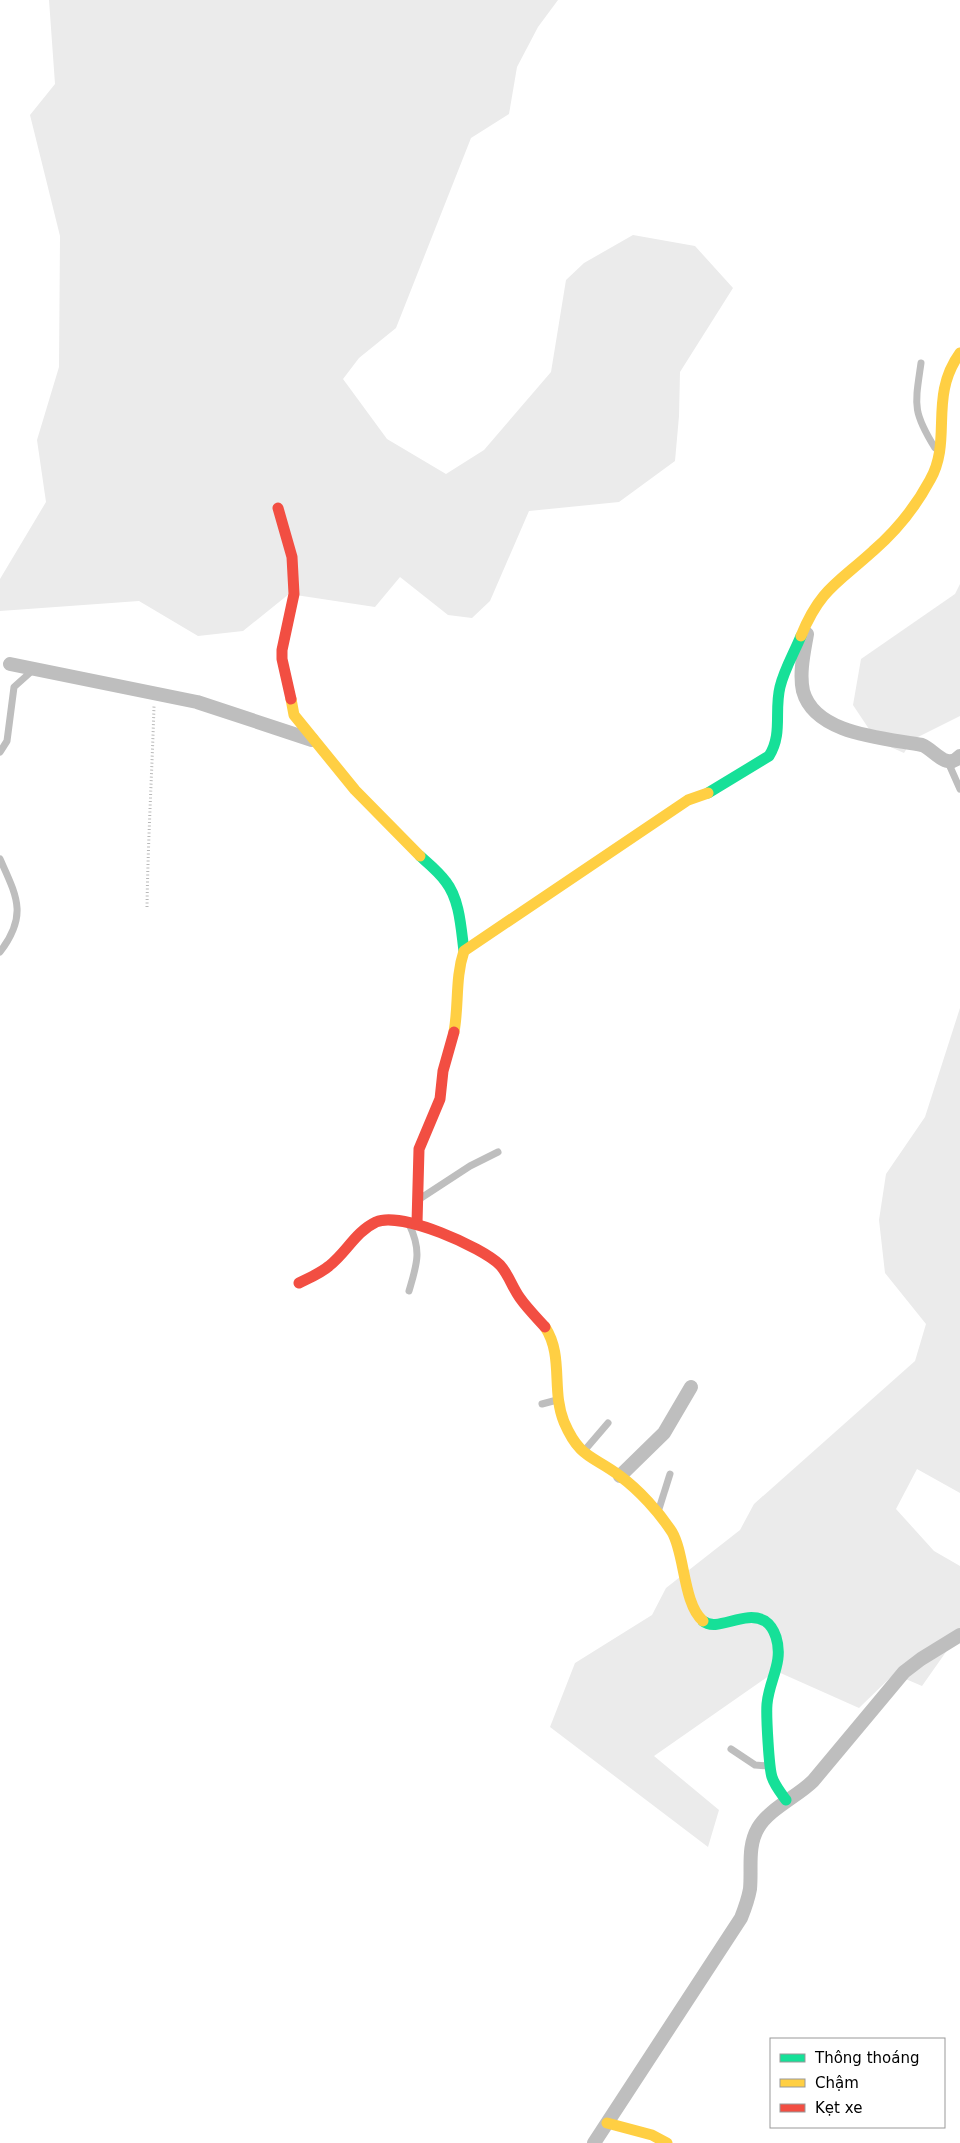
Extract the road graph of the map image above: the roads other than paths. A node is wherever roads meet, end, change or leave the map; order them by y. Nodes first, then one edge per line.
1 (960, 353) edge
2 (921, 363) dead end
3 (939, 455) junction
4 (278, 508) dead end
5 (809, 616) junction
6 (10, 664) dead end
7 (33, 670) junction
8 (312, 740) junction
9 (0, 752) edge
10 (954, 759) edge
11 (960, 789) edge
12 (0, 859) edge
13 (464, 951) junction
14 (0, 952) edge
15 (498, 1152) dead end
16 (418, 1201) junction
17 (412, 1222) junction
18 (299, 1283) dead end
19 (409, 1291) dead end
20 (691, 1387) dead end
21 (558, 1400) junction
22 (542, 1404) dead end
23 (608, 1423) dead end
24 (583, 1452) junction
25 (670, 1474) dead end
26 (620, 1476) junction
27 (657, 1513) junction
28 (960, 1635) edge
29 (731, 1749) dead end
30 (770, 1766) junction
31 (786, 1800) junction
32 (607, 2123) junction
33 (594, 2143) edge
34 (668, 2143) edge

1 - 3 street
2 - 3 lane
3 - 5 street
4 - 8 street
5 - 10 street
5 - 13 street
6 - 7 street
7 - 8 street
7 - 9 lane
8 - 13 street
10 - 11 lane
12 - 14 lane
13 - 16 street
15 - 16 lane
16 - 17 street
17 - 18 street
17 - 19 lane
17 - 21 street
20 - 26 street
21 - 22 lane
21 - 24 street
23 - 24 lane
24 - 26 street
25 - 27 lane
26 - 27 street
27 - 30 street
28 - 31 street
29 - 30 lane
30 - 31 street
31 - 32 street
32 - 33 street
32 - 34 street

